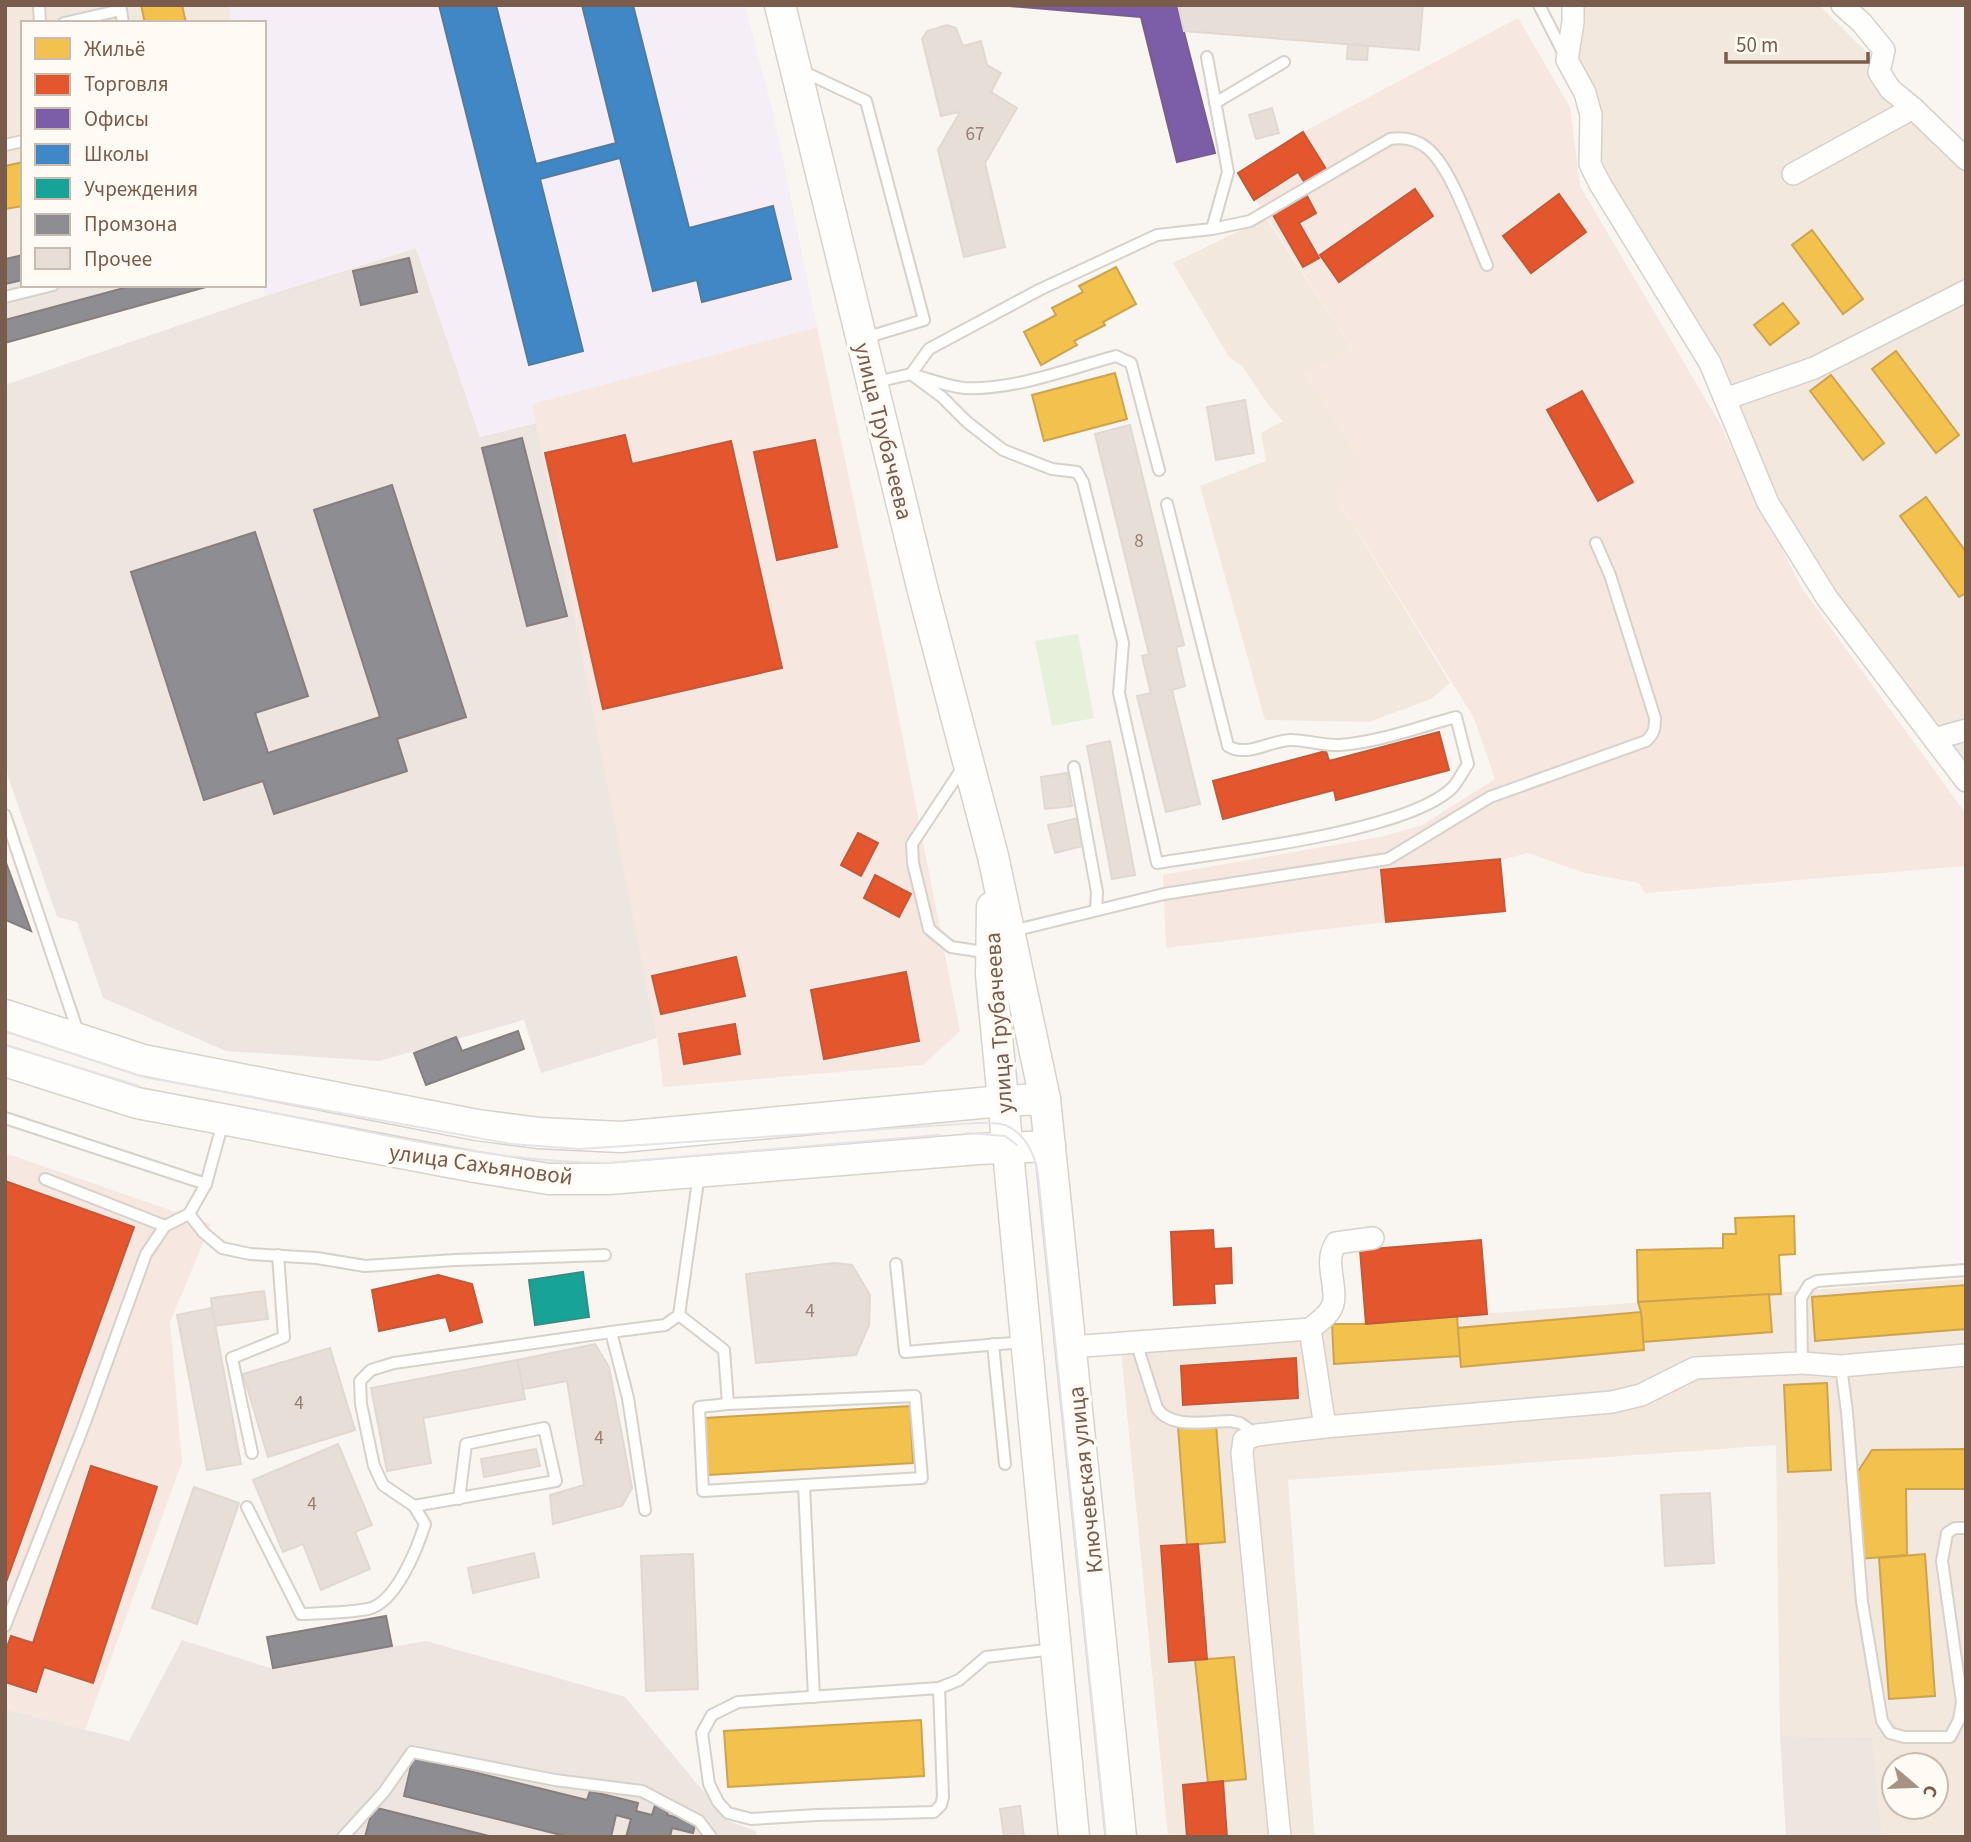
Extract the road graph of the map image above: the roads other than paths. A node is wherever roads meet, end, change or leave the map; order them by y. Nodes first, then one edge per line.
1 (780, 5) edge
2 (1539, 5) edge
3 (1573, 5) edge
4 (1842, 5) edge
5 (73, 21) edge
6 (123, 21) edge
7 (1208, 57) dead end
8 (1567, 60) junction
9 (1283, 62) dead end
10 (795, 68) junction
11 (1216, 103) junction
12 (1913, 108) junction
13 (1966, 159) edge
14 (1793, 174) dead end
15 (1212, 229) junction
16 (1487, 265) dead end
17 (45, 287) edge
18 (1966, 291) edge
19 (5, 297) edge
20 (862, 338) junction
21 (911, 374) junction
22 (873, 383) junction
23 (1725, 399) junction
24 (1158, 470) dead end
25 (1167, 505) dead end
26 (1596, 543) dead end
27 (1966, 730) edge
28 (1934, 739) junction
29 (969, 759) junction
30 (1074, 767) dead end
31 (1966, 781) edge
32 (5, 815) edge
33 (1096, 910) junction
34 (1000, 942) junction
35 (5, 1015) edge
36 (82, 1041) junction
37 (5, 1061) edge
38 (1002, 1101) junction
39 (5, 1118) edge
40 (224, 1119) junction
41 (1047, 1123) junction
42 (580, 1135) junction
43 (1006, 1149) junction
44 (699, 1172) junction
45 (578, 1179) junction
46 (45, 1180) dead end
47 (206, 1184) junction
48 (189, 1214) junction
49 (165, 1226) junction
50 (1373, 1238) dead end
51 (278, 1255) junction
52 (606, 1255) dead end
53 (896, 1264) dead end
54 (1966, 1270) edge
55 (679, 1315) junction
56 (1310, 1329) junction
57 (611, 1332) junction
58 (1026, 1342) junction
59 (1136, 1342) junction
60 (993, 1344) junction
61 (1071, 1347) junction
62 (1966, 1355) edge
63 (1802, 1363) junction
64 (1841, 1366) junction
65 (728, 1404) junction
66 (1325, 1427) junction
67 (1256, 1435) junction
68 (252, 1453) dead end
69 (1005, 1464) dead end
70 (804, 1485) junction
71 (459, 1499) junction
72 (414, 1506) junction
73 (247, 1507) dead end
74 (645, 1510) dead end
75 (1966, 1528) edge
76 (5, 1626) edge
77 (1057, 1648) junction
78 (939, 1688) junction
79 (814, 1697) junction
80 (343, 1837) edge
81 (712, 1837) edge
82 (1074, 1837) edge
83 (1121, 1837) edge
84 (1280, 1837) edge

1 - 10 main road, улица Трубачеева
2 - 8 lane
3 - 8 street
4 - 12 street
5 - 6 lane
7 - 11 lane
8 - 23 street
9 - 11 lane
10 - 20 main road, улица Трубачеева
10 - 20 lane
11 - 15 lane
12 - 13 street
12 - 14 street
15 - 16 lane
15 - 21 lane
17 - 19 lane
18 - 23 street
20 - 22 main road, улица Трубачеева
21 - 22 lane
21 - 24 lane
21 - 25 lane
22 - 29 main road, улица Трубачеева
23 - 28 street
26 - 33 lane
27 - 28 street
28 - 31 street
29 - 34 main road, улица Трубачеева
29 - 34 lane
30 - 33 lane
32 - 36 lane
33 - 34 lane
34 - 38 main road, улица Трубачеева
34 - 41 main road, улица Трубачеева
35 - 36 main road, улица Сахьяновой
36 - 42 main road, улица Сахьяновой
37 - 40 main road, улица Сахьяновой
38 - 41 main road, улица Сахьяновой
38 - 42 main road, улица Сахьяновой
38 - 43 main road, улица Трубачеева
39 - 47 lane
40 - 45 main road, улица Сахьяновой
40 - 47 lane
41 - 43 main road, улица Сахьяновой
41 - 61 main road, Ключевская улица
42 - 45 main road
43 - 44 main road, улица Сахьяновой
43 - 58 main road, Ключевская улица
44 - 45 main road, улица Сахьяновой
44 - 55 lane
46 - 49 lane
47 - 48 lane
48 - 49 lane
48 - 51 lane
49 - 76 lane
50 - 56 street
51 - 52 lane
51 - 68 lane
53 - 60 lane
54 - 63 lane
55 - 57 lane
55 - 65 lane
56 - 59 street
56 - 66 street
57 - 72 lane
57 - 74 lane
58 - 60 lane
58 - 77 main road, Ключевская улица
59 - 61 street
59 - 67 lane
60 - 69 lane
61 - 83 main road, Ключевская улица
62 - 64 street
63 - 64 street
63 - 66 street
64 - 75 lane
65 - 70 lane
65 - 70 lane
66 - 67 street
67 - 84 street
70 - 79 lane
71 - 71 lane
71 - 72 lane
72 - 73 lane
77 - 78 lane
77 - 82 main road, Ключевская улица
78 - 79 lane
78 - 79 lane
80 - 81 lane

